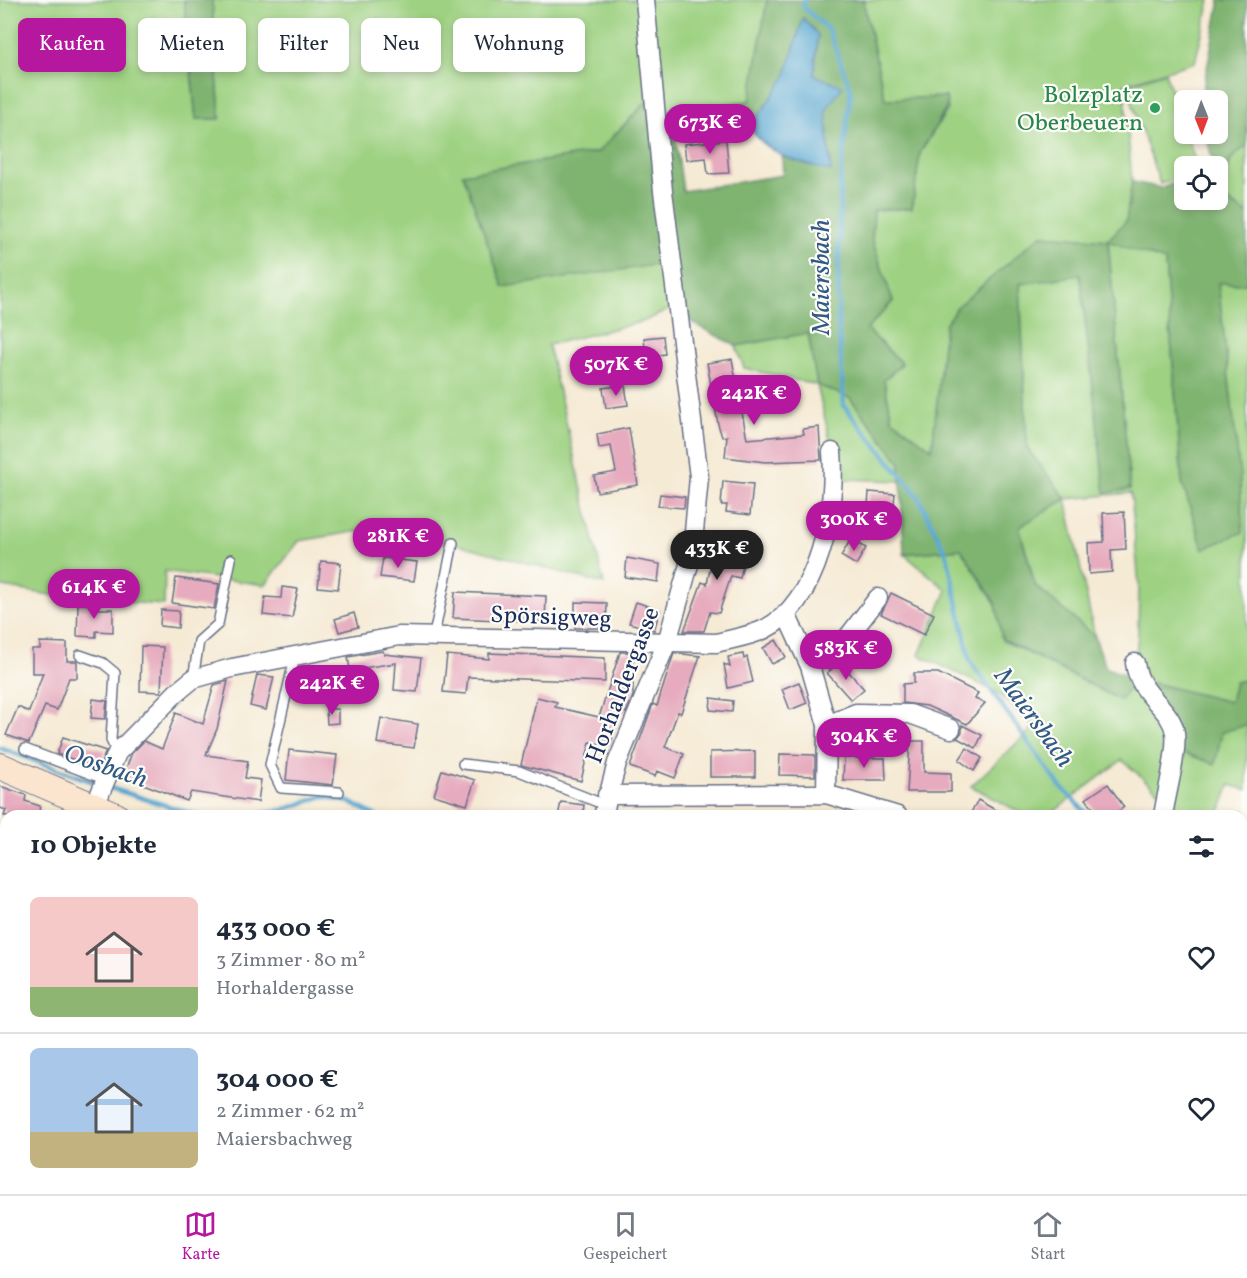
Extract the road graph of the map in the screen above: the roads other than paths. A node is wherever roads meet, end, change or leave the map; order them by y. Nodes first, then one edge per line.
1 (645, 0) edge
2 (832, 452) dead end
3 (453, 543) dead end
4 (231, 559) dead end
5 (878, 598) dead end
6 (786, 614) junction
7 (434, 635) junction
8 (667, 642) junction
9 (80, 655) dead end
10 (295, 657) junction
11 (1135, 663) dead end
12 (810, 666) junction
13 (193, 679) junction
14 (827, 725) junction
15 (951, 729) dead end
16 (25, 749) dead end
17 (117, 753) junction
18 (463, 764) dead end
19 (0, 766) edge
20 (104, 779) junction
21 (339, 792) dead end
22 (826, 794) junction
23 (605, 805) edge
24 (102, 808) edge
25 (878, 810) edge
26 (1164, 810) edge

1 - 8 street, Horhaldergasse
2 - 6 street
3 - 7 lane
4 - 13 lane
5 - 12 street
6 - 8 street, Spörsigweg
6 - 12 street
7 - 8 street, Spörsigweg
7 - 10 street, Spörsigweg
8 - 23 street, Horhaldergasse
9 - 17 lane
10 - 13 street, Spörsigweg
10 - 21 lane
11 - 26 street
12 - 14 street
13 - 17 street, Spörsigweg
14 - 15 street
14 - 22 street
16 - 20 lane
17 - 20 street, Spörsigweg
18 - 23 lane
19 - 24 main road
20 - 24 street, Spörsigweg
22 - 23 street
22 - 25 street

